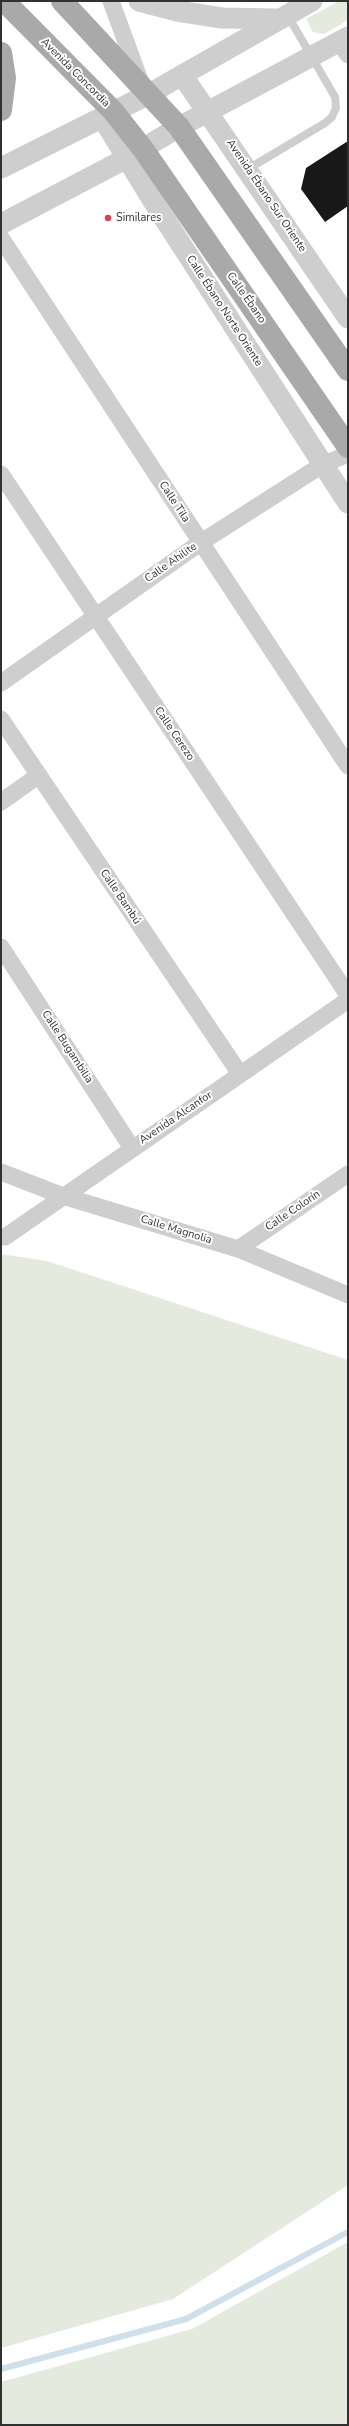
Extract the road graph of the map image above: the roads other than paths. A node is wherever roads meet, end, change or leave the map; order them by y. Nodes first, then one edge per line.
1 (4, 1) edge
2 (62, 1) edge
3 (111, 1) edge
4 (139, 1) edge
5 (312, 1) edge
6 (283, 17) junction
7 (345, 45) edge
8 (1, 53) edge
9 (311, 57) junction
10 (182, 75) junction
11 (145, 89) junction
12 (1, 110) edge
13 (209, 111) junction
14 (108, 114) junction
15 (179, 127) junction
16 (135, 153) junction
17 (1, 168) edge
18 (248, 169) junction
19 (1, 224) edge
20 (1, 238) edge
21 (348, 318) edge
22 (348, 370) edge
23 (348, 447) edge
24 (348, 454) edge
25 (322, 465) junction
26 (1, 474) edge
27 (348, 503) edge
28 (200, 543) junction
29 (95, 616) junction
30 (1, 683) edge
31 (1, 719) edge
32 (348, 766) edge
33 (39, 775) junction
34 (1, 802) edge
35 (1, 947) edge
36 (348, 995) edge
37 (348, 1000) edge
38 (240, 1074) junction
39 (132, 1148) junction
40 (1, 1172) edge
41 (348, 1174) edge
42 (63, 1196) junction
43 (5, 1237) dead end
44 (238, 1248) junction
45 (348, 1295) edge

1 - 14 main road, Avenida Concordia
2 - 11 main road
3 - 11 street
4 - 6 street
5 - 6 street
6 - 9 lane
6 - 10 street
7 - 9 street
8 - 12 main road
9 - 13 street
9 - 18 lane
10 - 11 street
10 - 13 street, Avenida Ébano Sur Oriente
11 - 14 street
11 - 15 main road
13 - 15 street
13 - 18 street, Avenida Ébano Sur Oriente
14 - 16 main road, Avenida Concordia
14 - 17 street
15 - 16 street
15 - 22 main road
16 - 19 street
16 - 23 main road, Calle Ébano
16 - 25 street, Calle Ébano Norte Oriente
18 - 21 street, Avenida Ébano Sur Oriente
20 - 28 street, Calle Tila
24 - 25 street, Calle Ahilite
25 - 27 street, Calle Ébano Norte Oriente
25 - 28 street, Calle Ahilite
26 - 29 street, Calle Cerezo
28 - 29 street, Calle Ahilite
28 - 32 street, Calle Tila
29 - 30 street, Calle Ahilite
29 - 36 street, Calle Cerezo
31 - 33 street, Calle Bambú
33 - 34 street
33 - 38 street, Calle Bambú
35 - 39 street, Calle Bugambilia
37 - 38 street, Avenida Alcanfor
38 - 39 street, Avenida Alcanfor
39 - 42 street, Avenida Alcanfor
40 - 42 street, Calle Magnolia
41 - 44 street, Calle Colorín
42 - 43 street, Avenida Alcanfor
42 - 44 street, Calle Magnolia
44 - 45 street, Calle Magnolia

